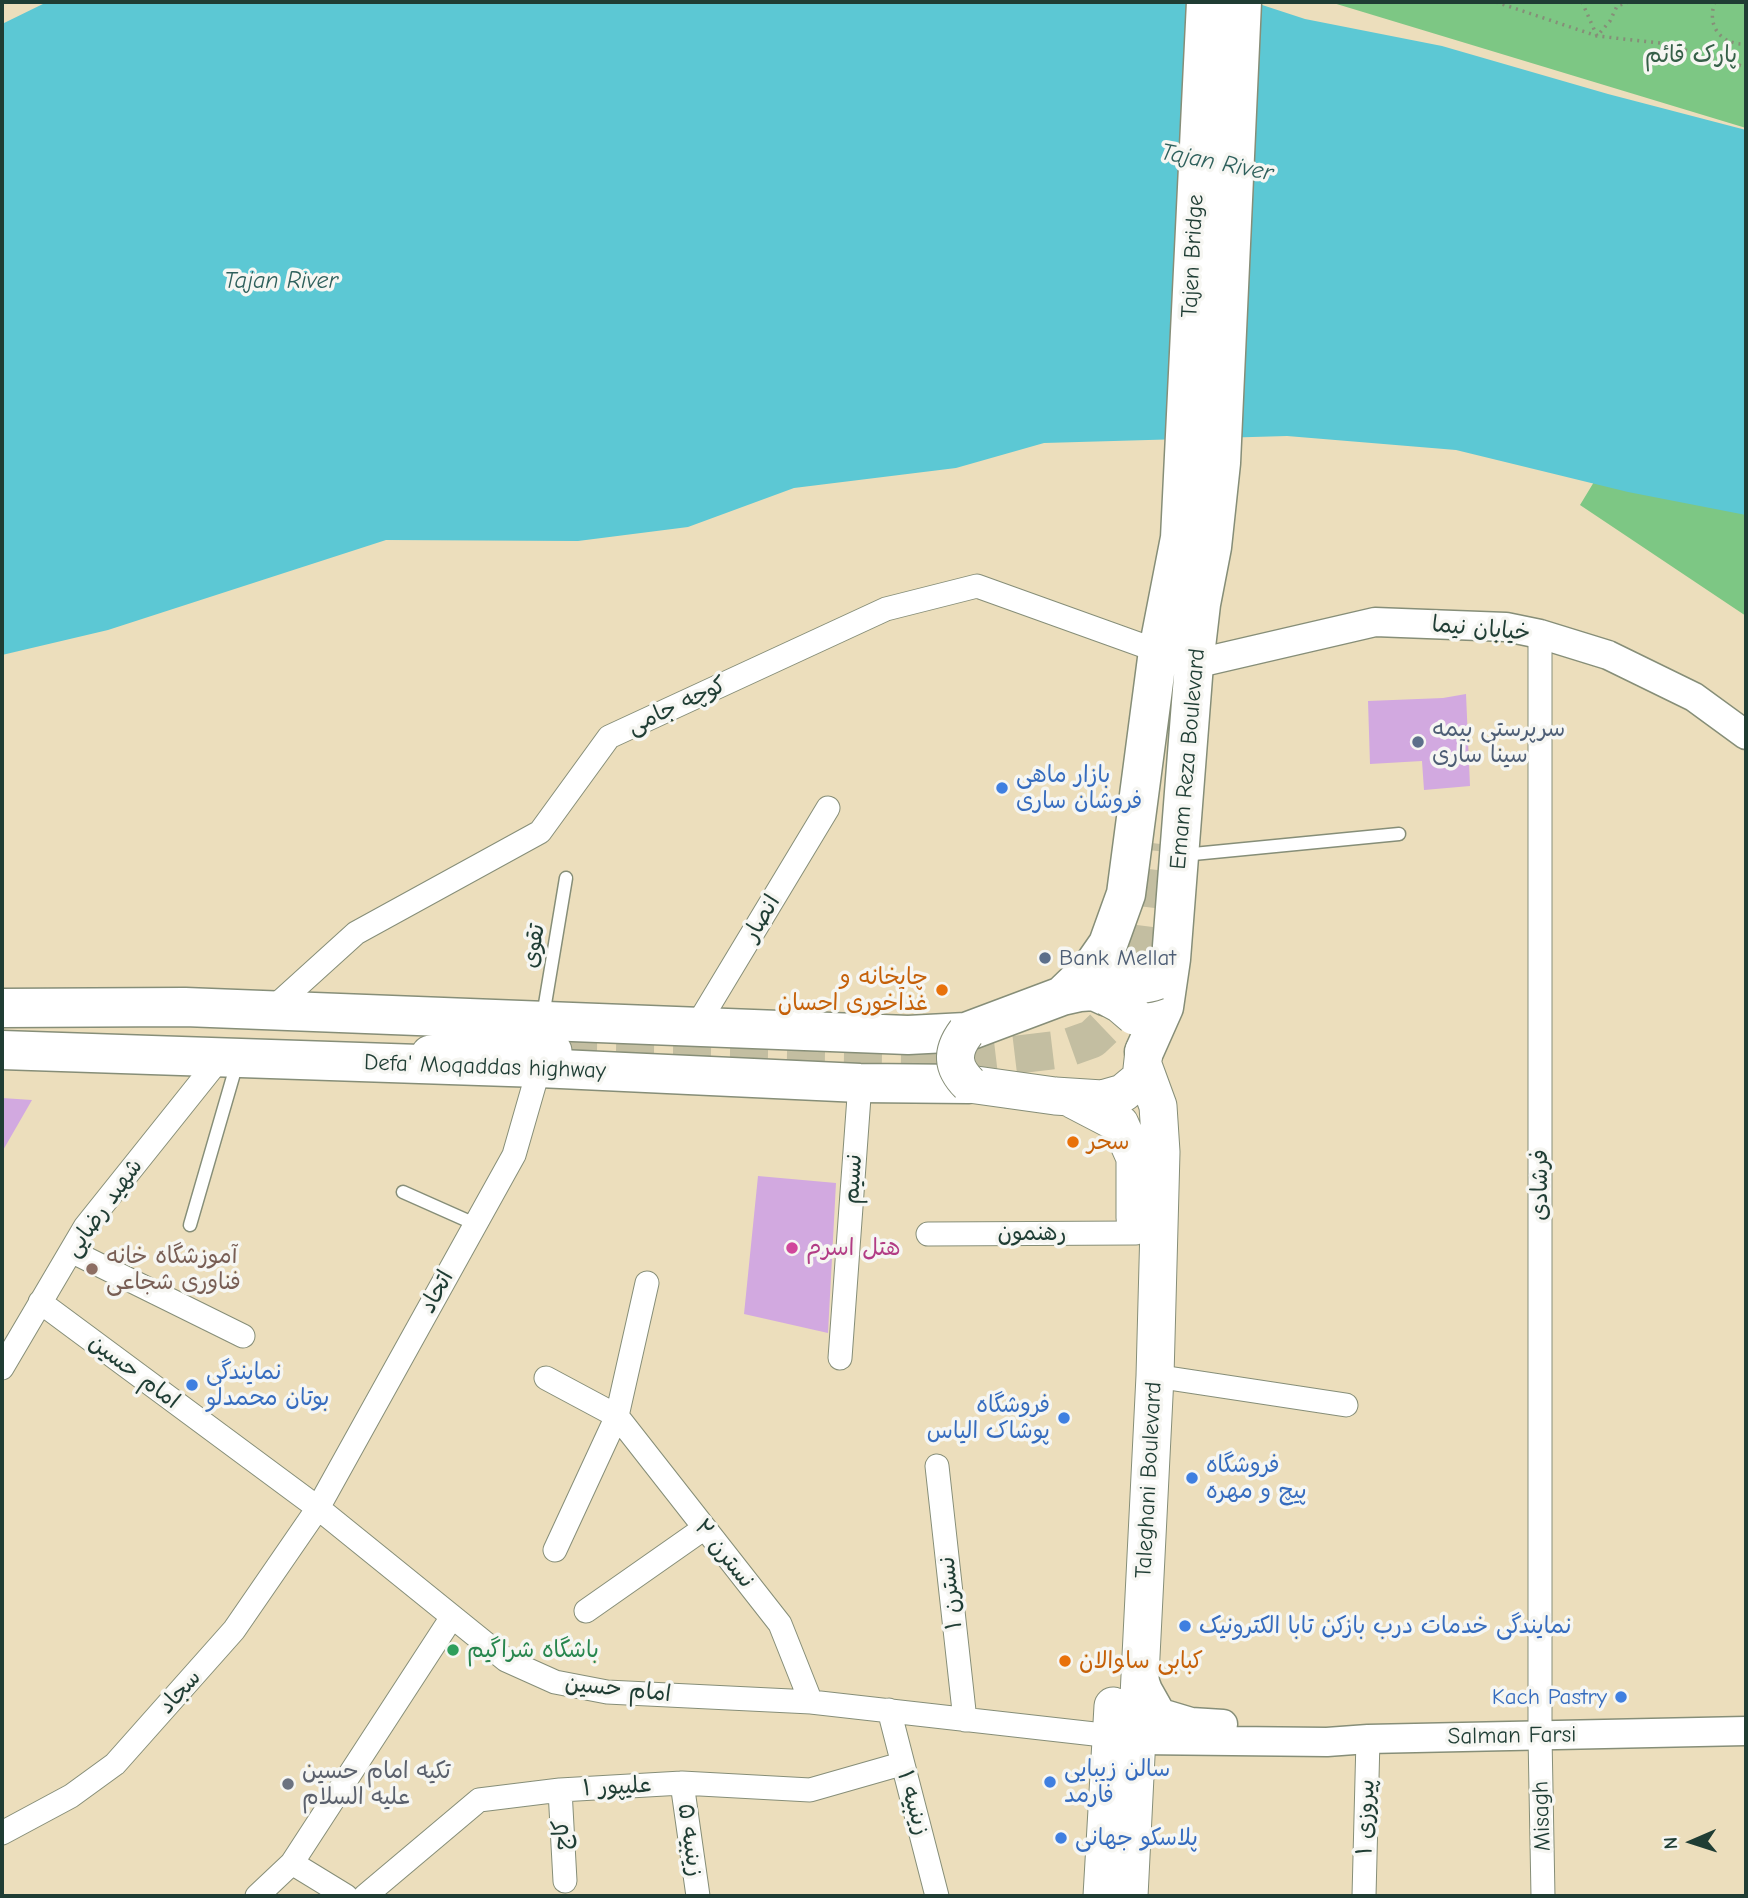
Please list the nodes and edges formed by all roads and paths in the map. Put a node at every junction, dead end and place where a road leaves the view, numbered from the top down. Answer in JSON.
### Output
{"nodes":[{"id":1,"x":1206,"y":2,"type":"edge"},
{"id":2,"x":1242,"y":2,"type":"edge"},
{"id":3,"x":1496,"y":2,"type":"edge"},
{"id":4,"x":1515,"y":2,"type":"edge"},
{"id":5,"x":1583,"y":2,"type":"edge"},
{"id":6,"x":1629,"y":2,"type":"edge"},
{"id":7,"x":1713,"y":2,"type":"edge"},
{"id":8,"x":1512,"y":8,"type":"junction"},
{"id":9,"x":1598,"y":36,"type":"junction"},
{"id":10,"x":1746,"y":44,"type":"edge"},
{"id":11,"x":1746,"y":67,"type":"edge"},
{"id":12,"x":1221,"y":463,"type":"joint"},
{"id":13,"x":1182,"y":468,"type":"joint"},
{"id":14,"x":1540,"y":634,"type":"junction"},
{"id":15,"x":1175,"y":665,"type":"junction"},
{"id":16,"x":1746,"y":735,"type":"edge"},
{"id":17,"x":828,"y":808,"type":"dead end"},
{"id":18,"x":1399,"y":834,"type":"dead end"},
{"id":19,"x":1179,"y":855,"type":"junction"},
{"id":20,"x":566,"y":878,"type":"dead end"},
{"id":21,"x":1164,"y":968,"type":"junction"},
{"id":22,"x":1062,"y":996,"type":"junction"},
{"id":23,"x":1125,"y":1006,"type":"junction"},
{"id":24,"x":2,"y":1008,"type":"edge"},
{"id":25,"x":271,"y":1010,"type":"junction"},
{"id":26,"x":696,"y":1027,"type":"junction"},
{"id":27,"x":547,"y":1047,"type":"junction"},
{"id":28,"x":2,"y":1050,"type":"edge"},
{"id":29,"x":229,"y":1058,"type":"junction"},
{"id":30,"x":944,"y":1058,"type":"junction"},
{"id":31,"x":860,"y":1083,"type":"junction"},
{"id":32,"x":1070,"y":1098,"type":"junction"},
{"id":33,"x":403,"y":1192,"type":"dead end"},
{"id":34,"x":475,"y":1224,"type":"junction"},
{"id":35,"x":190,"y":1225,"type":"dead end"},
{"id":36,"x":1136,"y":1233,"type":"junction"},
{"id":37,"x":928,"y":1234,"type":"dead end"},
{"id":38,"x":71,"y":1251,"type":"junction"},
{"id":39,"x":647,"y":1283,"type":"dead end"},
{"id":40,"x":40,"y":1302,"type":"junction"},
{"id":41,"x":243,"y":1336,"type":"dead end"},
{"id":42,"x":840,"y":1358,"type":"dead end"},
{"id":43,"x":2,"y":1368,"type":"edge"},
{"id":44,"x":1154,"y":1376,"type":"junction"},
{"id":45,"x":546,"y":1378,"type":"dead end"},
{"id":46,"x":1346,"y":1405,"type":"dead end"},
{"id":47,"x":617,"y":1416,"type":"junction"},
{"id":48,"x":937,"y":1466,"type":"dead end"},
{"id":49,"x":318,"y":1508,"type":"junction"},
{"id":50,"x":703,"y":1528,"type":"junction"},
{"id":51,"x":555,"y":1550,"type":"dead end"},
{"id":52,"x":586,"y":1611,"type":"dead end"},
{"id":53,"x":452,"y":1617,"type":"junction"},
{"id":54,"x":1140,"y":1668,"type":"junction"},
{"id":55,"x":811,"y":1702,"type":"junction"},
{"id":56,"x":889,"y":1710,"type":"junction"},
{"id":57,"x":965,"y":1720,"type":"junction"},
{"id":58,"x":1746,"y":1731,"type":"edge"},
{"id":59,"x":1120,"y":1732,"type":"junction"},
{"id":60,"x":1540,"y":1736,"type":"junction"},
{"id":61,"x":1368,"y":1739,"type":"junction"},
{"id":62,"x":1277,"y":1740,"type":"junction"},
{"id":63,"x":901,"y":1764,"type":"junction"},
{"id":64,"x":682,"y":1783,"type":"junction"},
{"id":65,"x":560,"y":1790,"type":"junction"},
{"id":66,"x":2,"y":1833,"type":"edge"},
{"id":67,"x":292,"y":1863,"type":"junction"},
{"id":68,"x":565,"y":1881,"type":"dead end"},
{"id":69,"x":257,"y":1896,"type":"edge"},
{"id":70,"x":346,"y":1896,"type":"edge"},
{"id":71,"x":365,"y":1896,"type":"edge"},
{"id":72,"x":698,"y":1896,"type":"edge"},
{"id":73,"x":936,"y":1896,"type":"edge"},
{"id":74,"x":1102,"y":1896,"type":"edge"},
{"id":75,"x":1129,"y":1896,"type":"edge"},
{"id":76,"x":1364,"y":1896,"type":"edge"},
{"id":77,"x":1544,"y":1896,"type":"edge"}],
"edges":[{"from":1,"to":13,"type":"highway","name":"Tajen Bridge"},
{"from":2,"to":12,"type":"highway","name":"Tajen Bridge"},
{"from":3,"to":8,"type":"path"},
{"from":4,"to":8,"type":"path"},
{"from":5,"to":9,"type":"path"},
{"from":6,"to":9,"type":"path"},
{"from":7,"to":10,"type":"path"},
{"from":8,"to":9,"type":"path"},
{"from":9,"to":11,"type":"path"},
{"from":12,"to":15,"type":"highway","name":"Emam Reza Boulevard"},
{"from":13,"to":15,"type":"highway","name":"Emam Reza Boulevard"},
{"from":14,"to":15,"type":"street","name":"خیابان نیما"},
{"from":14,"to":16,"type":"street","name":"خیابان نیما"},
{"from":14,"to":60,"type":"street","name":"فرشادی"},
{"from":15,"to":19,"type":"highway","name":"Emam Reza Boulevard"},
{"from":15,"to":23,"type":"highway","name":"Emam Reza Boulevard"},
{"from":15,"to":25,"type":"street","name":"کوچه جامی"},
{"from":17,"to":26,"type":"street","name":"انصار"},
{"from":18,"to":19,"type":"lane"},
{"from":19,"to":21,"type":"highway","name":"Emam Reza Boulevard"},
{"from":20,"to":27,"type":"lane","name":"تقوی"},
{"from":21,"to":23,"type":"main road","bridge":true},
{"from":21,"to":23,"type":"highway","name":"Emam Reza Boulevard"},
{"from":22,"to":23,"type":"highway"},
{"from":22,"to":23,"type":"highway","name":"Emam Reza Boulevard"},
{"from":22,"to":30,"type":"highway"},
{"from":23,"to":32,"type":"main road"},
{"from":23,"to":44,"type":"main road","name":"Taleghani Boulevard"},
{"from":24,"to":25,"type":"highway","name":"Defa' Moqaddas highway"},
{"from":25,"to":27,"type":"highway","name":"Defa' Moqaddas highway"},
{"from":26,"to":27,"type":"highway","name":"Defa' Moqaddas highway"},
{"from":26,"to":30,"type":"highway","name":"Defa' Moqaddas highway"},
{"from":27,"to":29,"type":"highway","name":"Defa' Moqaddas highway"},
{"from":27,"to":31,"type":"highway","name":"Defa' Moqaddas highway"},
{"from":27,"to":34,"type":"street","name":"اتحاد"},
{"from":28,"to":29,"type":"highway","name":"Defa' Moqaddas highway"},
{"from":29,"to":35,"type":"lane"},
{"from":29,"to":38,"type":"street","name":"شهید رضایی"},
{"from":30,"to":31,"type":"highway","name":"Defa' Moqaddas highway"},
{"from":30,"to":32,"type":"main road"},
{"from":31,"to":42,"type":"street","name":"نسیم"},
{"from":32,"to":36,"type":"main road","name":"Taleghani Boulevard"},
{"from":33,"to":34,"type":"lane"},
{"from":34,"to":49,"type":"street","name":"اتحاد"},
{"from":36,"to":37,"type":"street","name":"رهنمون"},
{"from":36,"to":59,"type":"main road","name":"Taleghani Boulevard"},
{"from":38,"to":40,"type":"street","name":"شهید رضایی"},
{"from":38,"to":41,"type":"street"},
{"from":39,"to":47,"type":"street"},
{"from":40,"to":43,"type":"street","name":"شهید رضایی"},
{"from":40,"to":49,"type":"street","name":"امام حسین"},
{"from":44,"to":46,"type":"street"},
{"from":44,"to":54,"type":"main road","name":"Taleghani Boulevard"},
{"from":45,"to":47,"type":"street"},
{"from":47,"to":50,"type":"street","name":"نسترن ۲"},
{"from":47,"to":51,"type":"street"},
{"from":48,"to":57,"type":"street","name":"نسترن ۱"},
{"from":49,"to":53,"type":"street","name":"امام حسین"},
{"from":49,"to":66,"type":"street","name":"سجاد"},
{"from":50,"to":52,"type":"street"},
{"from":50,"to":55,"type":"street","name":"نسترن ۲"},
{"from":53,"to":55,"type":"street","name":"امام حسین"},
{"from":53,"to":67,"type":"street"},
{"from":54,"to":59,"type":"main road","name":"Taleghani Boulevard"},
{"from":54,"to":62,"type":"street","name":"Salman Farsi"},
{"from":55,"to":56,"type":"street","name":"امام حسین"},
{"from":56,"to":57,"type":"street","name":"امام حسین"},
{"from":56,"to":63,"type":"street","name":"زینبیه ۱"},
{"from":57,"to":59,"type":"street","name":"امام حسین"},
{"from":58,"to":60,"type":"street","name":"Salman Farsi"},
{"from":59,"to":62,"type":"street","name":"Salman Farsi"},
{"from":59,"to":74,"type":"main road","name":"Taleghani Boulevard"},
{"from":59,"to":75,"type":"main road","name":"Taleghani Boulevard"},
{"from":60,"to":61,"type":"street","name":"Salman Farsi"},
{"from":60,"to":77,"type":"street","name":"Misagh"},
{"from":61,"to":62,"type":"street","name":"Salman Farsi"},
{"from":61,"to":76,"type":"street","name":"پیروزی ١"},
{"from":63,"to":64,"type":"street","name":"علیپور ۱"},
{"from":63,"to":73,"type":"street","name":"زینبیه ۱"},
{"from":64,"to":65,"type":"street","name":"علیپور ۱"},
{"from":64,"to":72,"type":"street","name":"زینبیه ۵"},
{"from":65,"to":68,"type":"street","name":"کاج"},
{"from":65,"to":71,"type":"street","name":"علیپور ۱"},
{"from":67,"to":69,"type":"street"},
{"from":67,"to":70,"type":"street"}]}
